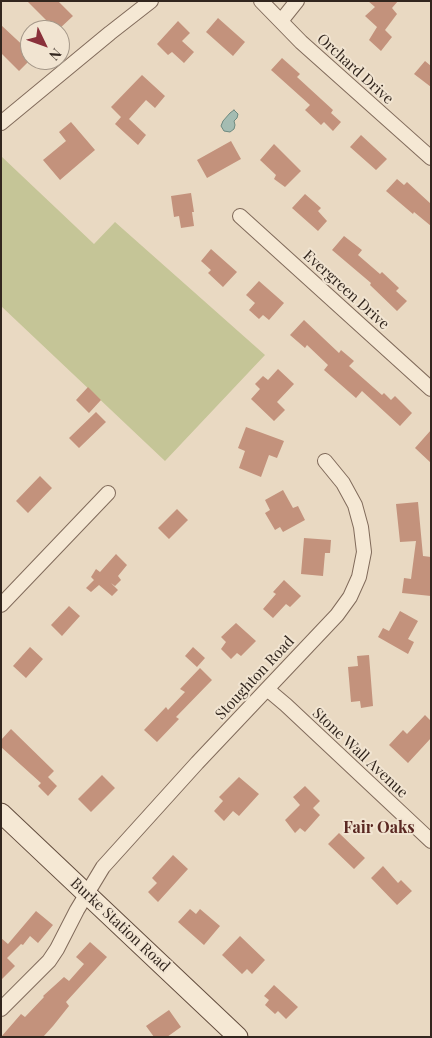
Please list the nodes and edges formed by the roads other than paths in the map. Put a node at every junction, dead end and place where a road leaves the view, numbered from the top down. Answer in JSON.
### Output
{"nodes":[{"id":1,"x":151,"y":1,"type":"edge"},
{"id":2,"x":261,"y":1,"type":"edge"},
{"id":3,"x":296,"y":1,"type":"edge"},
{"id":4,"x":281,"y":21,"type":"junction"},
{"id":5,"x":1,"y":123,"type":"edge"},
{"id":6,"x":431,"y":158,"type":"edge"},
{"id":7,"x":240,"y":216,"type":"dead end"},
{"id":8,"x":431,"y":389,"type":"edge"},
{"id":9,"x":326,"y":461,"type":"dead end"},
{"id":10,"x":108,"y":494,"type":"dead end"},
{"id":11,"x":1,"y":605,"type":"edge"},
{"id":12,"x":267,"y":689,"type":"junction"},
{"id":13,"x":1,"y":813,"type":"edge"},
{"id":14,"x":431,"y":842,"type":"edge"},
{"id":15,"x":87,"y":894,"type":"junction"},
{"id":16,"x":1,"y":1009,"type":"edge"},
{"id":17,"x":238,"y":1037,"type":"edge"}],
"edges":[{"from":1,"to":5,"type":"street"},
{"from":2,"to":4,"type":"street","name":"Orchard Drive"},
{"from":3,"to":4,"type":"street"},
{"from":4,"to":6,"type":"street","name":"Orchard Drive"},
{"from":7,"to":8,"type":"street","name":"Evergreen Drive"},
{"from":9,"to":12,"type":"street","name":"Stoughton Road"},
{"from":10,"to":11,"type":"street"},
{"from":12,"to":14,"type":"street","name":"Stone Wall Avenue"},
{"from":12,"to":15,"type":"street","name":"Stoughton Road"},
{"from":13,"to":15,"type":"street","name":"Burke Station Road"},
{"from":15,"to":16,"type":"street","name":"Stoughton Road"},
{"from":15,"to":17,"type":"street","name":"Burke Station Road"}]}
